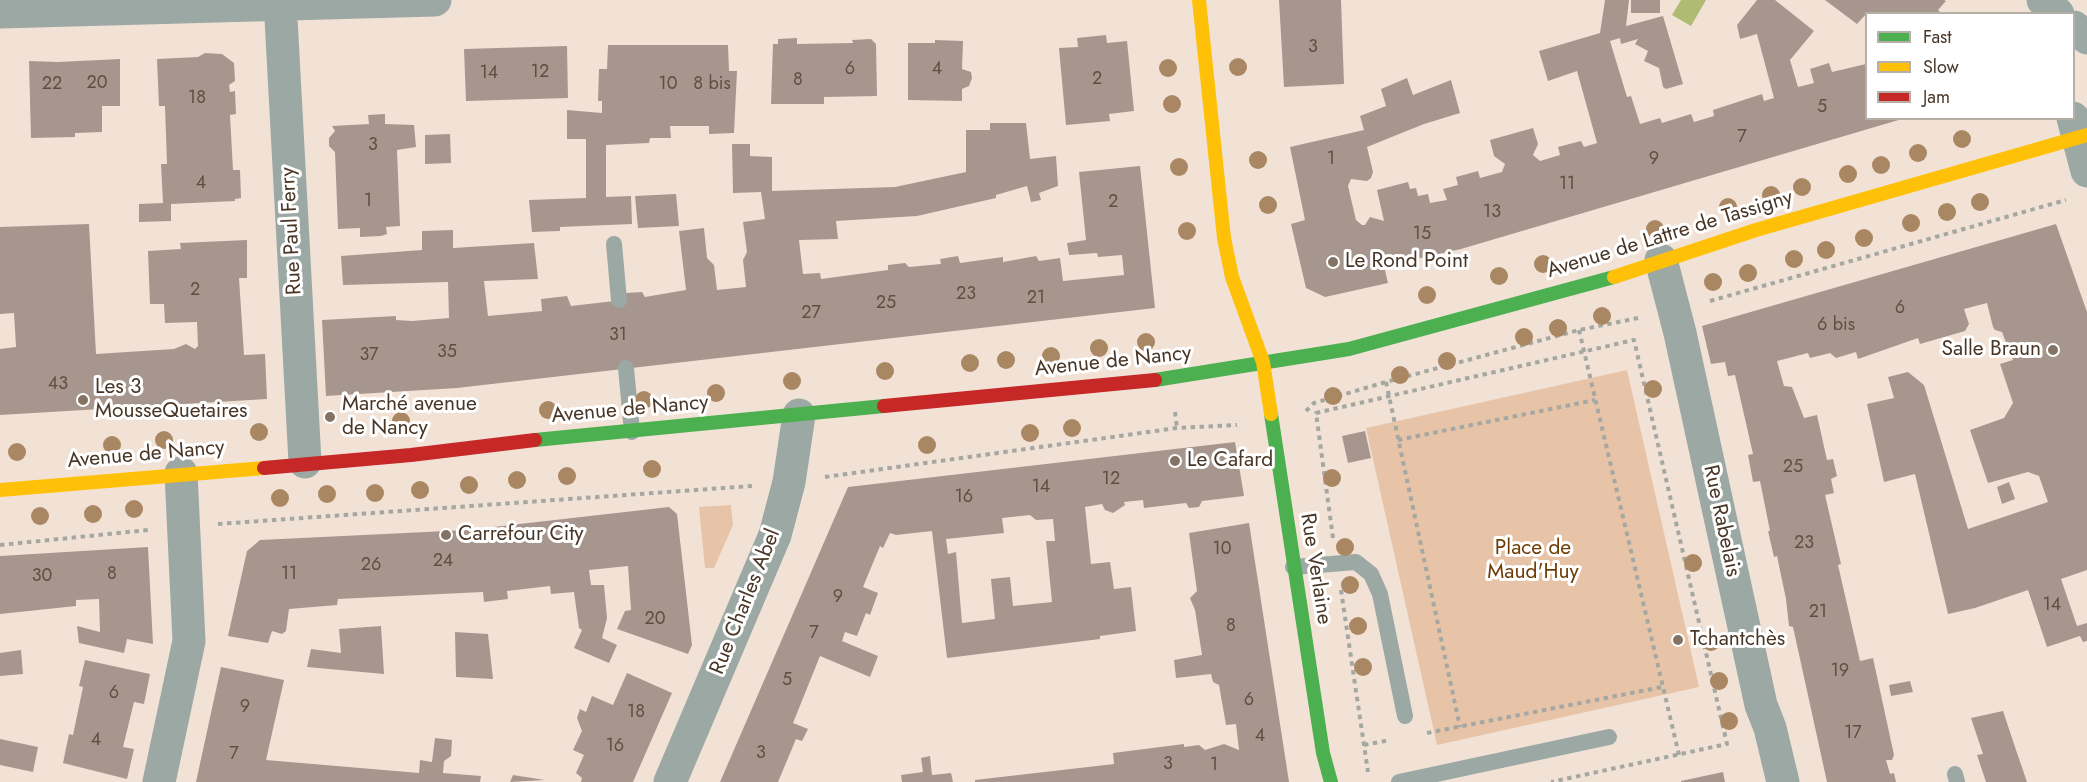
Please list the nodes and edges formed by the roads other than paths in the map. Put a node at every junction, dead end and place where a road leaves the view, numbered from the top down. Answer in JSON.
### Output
{"nodes":[{"id":1,"x":435,"y":0,"type":"edge"},
{"id":2,"x":1199,"y":0,"type":"edge"},
{"id":3,"x":280,"y":1,"type":"edge"},
{"id":4,"x":0,"y":12,"type":"edge"},
{"id":5,"x":2075,"y":28,"type":"edge"},
{"id":6,"x":2087,"y":38,"type":"edge"},
{"id":7,"x":2079,"y":131,"type":"edge"},
{"id":8,"x":2087,"y":171,"type":"edge"},
{"id":9,"x":614,"y":244,"type":"dead end"},
{"id":10,"x":1661,"y":260,"type":"junction"},
{"id":11,"x":619,"y":300,"type":"dead end"},
{"id":12,"x":1263,"y":362,"type":"junction"},
{"id":13,"x":626,"y":368,"type":"dead end"},
{"id":14,"x":799,"y":415,"type":"junction"},
{"id":15,"x":632,"y":432,"type":"junction"},
{"id":16,"x":305,"y":462,"type":"junction"},
{"id":17,"x":181,"y":473,"type":"junction"},
{"id":18,"x":0,"y":490,"type":"edge"},
{"id":19,"x":1293,"y":567,"type":"junction"},
{"id":20,"x":1405,"y":716,"type":"dead end"},
{"id":21,"x":1609,"y":737,"type":"dead end"},
{"id":22,"x":159,"y":782,"type":"edge"},
{"id":23,"x":670,"y":782,"type":"edge"},
{"id":24,"x":1331,"y":782,"type":"edge"},
{"id":25,"x":1400,"y":782,"type":"edge"},
{"id":26,"x":1783,"y":782,"type":"edge"}],
"edges":[{"from":1,"to":3,"type":"street"},
{"from":2,"to":12,"type":"main road","name":"Rue Verlaine"},
{"from":3,"to":4,"type":"street"},
{"from":3,"to":16,"type":"street","name":"Rue Paul Ferry"},
{"from":5,"to":6,"type":"street"},
{"from":7,"to":8,"type":"street"},
{"from":7,"to":10,"type":"main road","name":"Avenue de Lattre de Tassigny"},
{"from":9,"to":11,"type":"lane"},
{"from":10,"to":12,"type":"main road","name":"Avenue de Lattre de Tassigny"},
{"from":10,"to":26,"type":"street","name":"Rue Rabelais"},
{"from":12,"to":14,"type":"main road","name":"Avenue de Nancy"},
{"from":12,"to":19,"type":"main road","name":"Rue Verlaine"},
{"from":13,"to":15,"type":"lane"},
{"from":14,"to":15,"type":"main road","name":"Avenue de Nancy"},
{"from":14,"to":23,"type":"street","name":"Rue Charles Abel"},
{"from":15,"to":16,"type":"main road","name":"Avenue de Nancy"},
{"from":16,"to":17,"type":"main road","name":"Avenue de Nancy"},
{"from":17,"to":18,"type":"main road","name":"Avenue de Nancy"},
{"from":17,"to":22,"type":"street"},
{"from":19,"to":20,"type":"lane"},
{"from":19,"to":24,"type":"main road","name":"Rue Verlaine"},
{"from":21,"to":25,"type":"lane"}]}
